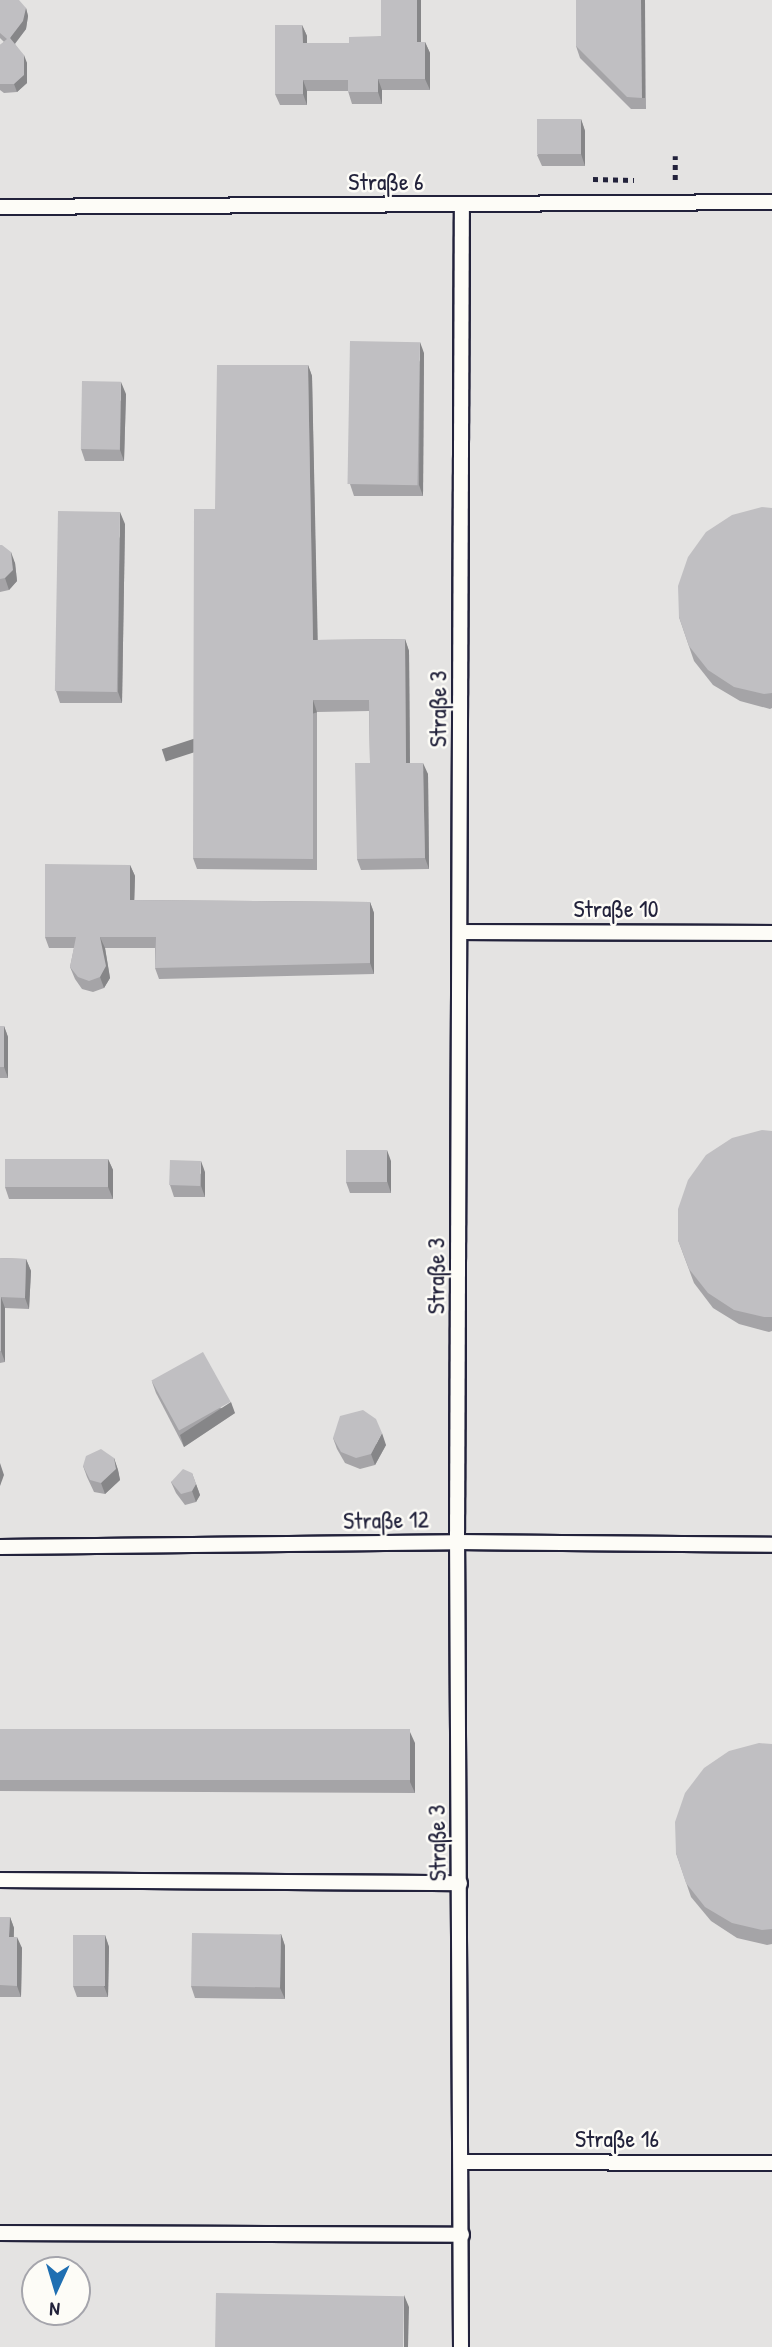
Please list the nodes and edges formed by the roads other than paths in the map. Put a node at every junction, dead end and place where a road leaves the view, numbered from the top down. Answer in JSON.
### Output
{"nodes":[{"id":1,"x":772,"y":202,"type":"edge"},
{"id":2,"x":462,"y":204,"type":"junction"},
{"id":3,"x":0,"y":207,"type":"edge"},
{"id":4,"x":461,"y":932,"type":"junction"},
{"id":5,"x":772,"y":933,"type":"edge"},
{"id":6,"x":457,"y":1542,"type":"junction"},
{"id":7,"x":772,"y":1545,"type":"edge"},
{"id":8,"x":0,"y":1547,"type":"edge"},
{"id":9,"x":0,"y":1880,"type":"edge"},
{"id":10,"x":460,"y":1883,"type":"junction"},
{"id":11,"x":463,"y":2162,"type":"junction"},
{"id":12,"x":772,"y":2163,"type":"edge"},
{"id":13,"x":0,"y":2233,"type":"edge"},
{"id":14,"x":462,"y":2235,"type":"junction"},
{"id":15,"x":461,"y":2347,"type":"edge"}],
"edges":[{"from":1,"to":2,"type":"lane","name":"Straße 6"},
{"from":2,"to":3,"type":"lane","name":"Straße 6"},
{"from":2,"to":4,"type":"lane","name":"Straße 3"},
{"from":4,"to":5,"type":"lane","name":"Straße 10"},
{"from":4,"to":6,"type":"lane","name":"Straße 3"},
{"from":6,"to":7,"type":"lane","name":"Straße 12"},
{"from":6,"to":8,"type":"lane","name":"Straße 12"},
{"from":6,"to":10,"type":"lane","name":"Straße 3"},
{"from":9,"to":10,"type":"lane"},
{"from":10,"to":11,"type":"lane","name":"Straße 3"},
{"from":11,"to":12,"type":"lane","name":"Straße 16"},
{"from":11,"to":14,"type":"lane","name":"Straße 3"},
{"from":13,"to":14,"type":"lane"},
{"from":14,"to":15,"type":"lane","name":"Straße 3"}]}
